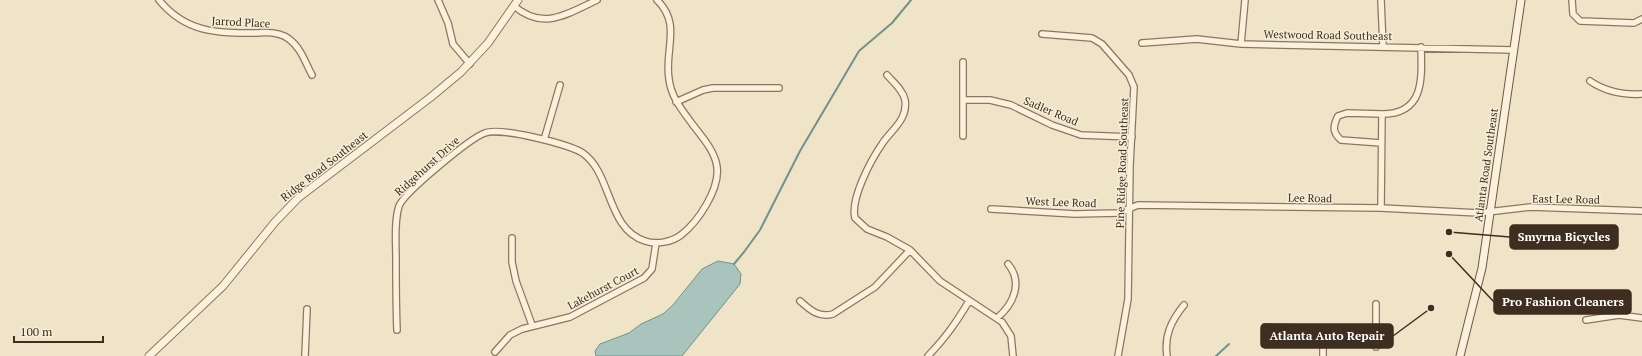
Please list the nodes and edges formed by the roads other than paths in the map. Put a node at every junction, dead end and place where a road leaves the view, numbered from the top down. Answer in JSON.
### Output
{"nodes":[{"id":1,"x":159,"y":0,"type":"edge"},
{"id":2,"x":438,"y":0,"type":"edge"},
{"id":3,"x":596,"y":0,"type":"edge"},
{"id":4,"x":657,"y":0,"type":"edge"},
{"id":5,"x":1246,"y":0,"type":"edge"},
{"id":6,"x":1381,"y":0,"type":"edge"},
{"id":7,"x":1521,"y":0,"type":"edge"},
{"id":8,"x":1572,"y":0,"type":"edge"},
{"id":9,"x":516,"y":3,"type":"edge"},
{"id":10,"x":1642,"y":20,"type":"edge"},
{"id":11,"x":1042,"y":34,"type":"dead end"},
{"id":12,"x":1142,"y":43,"type":"dead end"},
{"id":13,"x":1241,"y":44,"type":"junction"},
{"id":14,"x":1383,"y":46,"type":"junction"},
{"id":15,"x":1421,"y":47,"type":"junction"},
{"id":16,"x":1514,"y":50,"type":"junction"},
{"id":17,"x":963,"y":62,"type":"dead end"},
{"id":18,"x":470,"y":64,"type":"junction"},
{"id":19,"x":312,"y":75,"type":"dead end"},
{"id":20,"x":887,"y":75,"type":"dead end"},
{"id":21,"x":1590,"y":82,"type":"dead end"},
{"id":22,"x":560,"y":85,"type":"dead end"},
{"id":23,"x":779,"y":88,"type":"dead end"},
{"id":24,"x":1642,"y":94,"type":"edge"},
{"id":25,"x":963,"y":100,"type":"junction"},
{"id":26,"x":676,"y":102,"type":"junction"},
{"id":27,"x":1382,"y":114,"type":"junction"},
{"id":28,"x":963,"y":136,"type":"dead end"},
{"id":29,"x":1132,"y":137,"type":"junction"},
{"id":30,"x":544,"y":140,"type":"junction"},
{"id":31,"x":1381,"y":142,"type":"junction"},
{"id":32,"x":1381,"y":208,"type":"junction"},
{"id":33,"x":991,"y":209,"type":"dead end"},
{"id":34,"x":1130,"y":209,"type":"junction"},
{"id":35,"x":1642,"y":211,"type":"edge"},
{"id":36,"x":1490,"y":212,"type":"junction"},
{"id":37,"x":512,"y":238,"type":"dead end"},
{"id":38,"x":656,"y":243,"type":"junction"},
{"id":39,"x":910,"y":250,"type":"junction"},
{"id":40,"x":1008,"y":264,"type":"dead end"},
{"id":41,"x":800,"y":301,"type":"dead end"},
{"id":42,"x":969,"y":301,"type":"junction"},
{"id":43,"x":1376,"y":304,"type":"dead end"},
{"id":44,"x":1184,"y":305,"type":"dead end"},
{"id":45,"x":307,"y":309,"type":"dead end"},
{"id":46,"x":997,"y":318,"type":"junction"},
{"id":47,"x":1642,"y":318,"type":"edge"},
{"id":48,"x":1586,"y":320,"type":"dead end"},
{"id":49,"x":532,"y":325,"type":"junction"},
{"id":50,"x":1265,"y":327,"type":"dead end"},
{"id":51,"x":1323,"y":329,"type":"junction"},
{"id":52,"x":396,"y":330,"type":"dead end"},
{"id":53,"x":1376,"y":330,"type":"junction"},
{"id":54,"x":1376,"y":347,"type":"dead end"},
{"id":55,"x":495,"y":352,"type":"dead end"},
{"id":56,"x":149,"y":356,"type":"edge"},
{"id":57,"x":305,"y":356,"type":"edge"},
{"id":58,"x":928,"y":356,"type":"edge"},
{"id":59,"x":1013,"y":356,"type":"edge"},
{"id":60,"x":1118,"y":356,"type":"edge"},
{"id":61,"x":1167,"y":356,"type":"edge"},
{"id":62,"x":1323,"y":356,"type":"edge"},
{"id":63,"x":1460,"y":356,"type":"edge"}],
"edges":[{"from":1,"to":19,"type":"street","name":"Jarrod Place"},
{"from":2,"to":18,"type":"street"},
{"from":3,"to":9,"type":"street"},
{"from":4,"to":26,"type":"street","name":"Ridgehurst Drive"},
{"from":5,"to":13,"type":"street"},
{"from":6,"to":14,"type":"street"},
{"from":7,"to":16,"type":"street","name":"Atlanta Road Southeast"},
{"from":8,"to":10,"type":"street"},
{"from":9,"to":18,"type":"street","name":"Ridge Road Southeast"},
{"from":11,"to":29,"type":"street","name":"Pine Ridge Road Southeast"},
{"from":12,"to":13,"type":"street","name":"Westwood Road Southeast"},
{"from":13,"to":14,"type":"street","name":"Westwood Road Southeast"},
{"from":14,"to":15,"type":"street","name":"Westwood Road Southeast"},
{"from":15,"to":16,"type":"street","name":"Westwood Road Southeast"},
{"from":15,"to":27,"type":"street"},
{"from":16,"to":36,"type":"street","name":"Atlanta Road Southeast"},
{"from":17,"to":25,"type":"street"},
{"from":18,"to":56,"type":"street","name":"Ridge Road Southeast"},
{"from":20,"to":39,"type":"street"},
{"from":21,"to":24,"type":"street"},
{"from":22,"to":30,"type":"street"},
{"from":23,"to":26,"type":"street"},
{"from":25,"to":28,"type":"street"},
{"from":25,"to":29,"type":"street","name":"Sadler Road"},
{"from":26,"to":38,"type":"street","name":"Ridgehurst Drive"},
{"from":27,"to":31,"type":"street"},
{"from":27,"to":31,"type":"street"},
{"from":29,"to":34,"type":"street","name":"Pine Ridge Road Southeast"},
{"from":30,"to":38,"type":"street","name":"Ridgehurst Drive"},
{"from":30,"to":52,"type":"street","name":"Ridgehurst Drive"},
{"from":31,"to":32,"type":"street"},
{"from":32,"to":34,"type":"street","name":"Lee Road"},
{"from":32,"to":36,"type":"street","name":"Lee Road"},
{"from":33,"to":34,"type":"street","name":"West Lee Road"},
{"from":34,"to":60,"type":"street","name":"Pine Ridge Road Southeast"},
{"from":35,"to":36,"type":"street","name":"East Lee Road"},
{"from":36,"to":63,"type":"street","name":"Atlanta Road Southeast"},
{"from":37,"to":49,"type":"street"},
{"from":38,"to":49,"type":"street","name":"Lakehurst Court"},
{"from":39,"to":41,"type":"street"},
{"from":39,"to":42,"type":"street"},
{"from":40,"to":46,"type":"street"},
{"from":42,"to":46,"type":"street"},
{"from":42,"to":58,"type":"street"},
{"from":43,"to":53,"type":"street"},
{"from":44,"to":61,"type":"street"},
{"from":45,"to":57,"type":"street"},
{"from":46,"to":59,"type":"street"},
{"from":47,"to":48,"type":"street"},
{"from":49,"to":55,"type":"street","name":"Lakehurst Court"},
{"from":50,"to":51,"type":"street"},
{"from":51,"to":53,"type":"street"},
{"from":51,"to":62,"type":"street"},
{"from":53,"to":54,"type":"street"}]}
